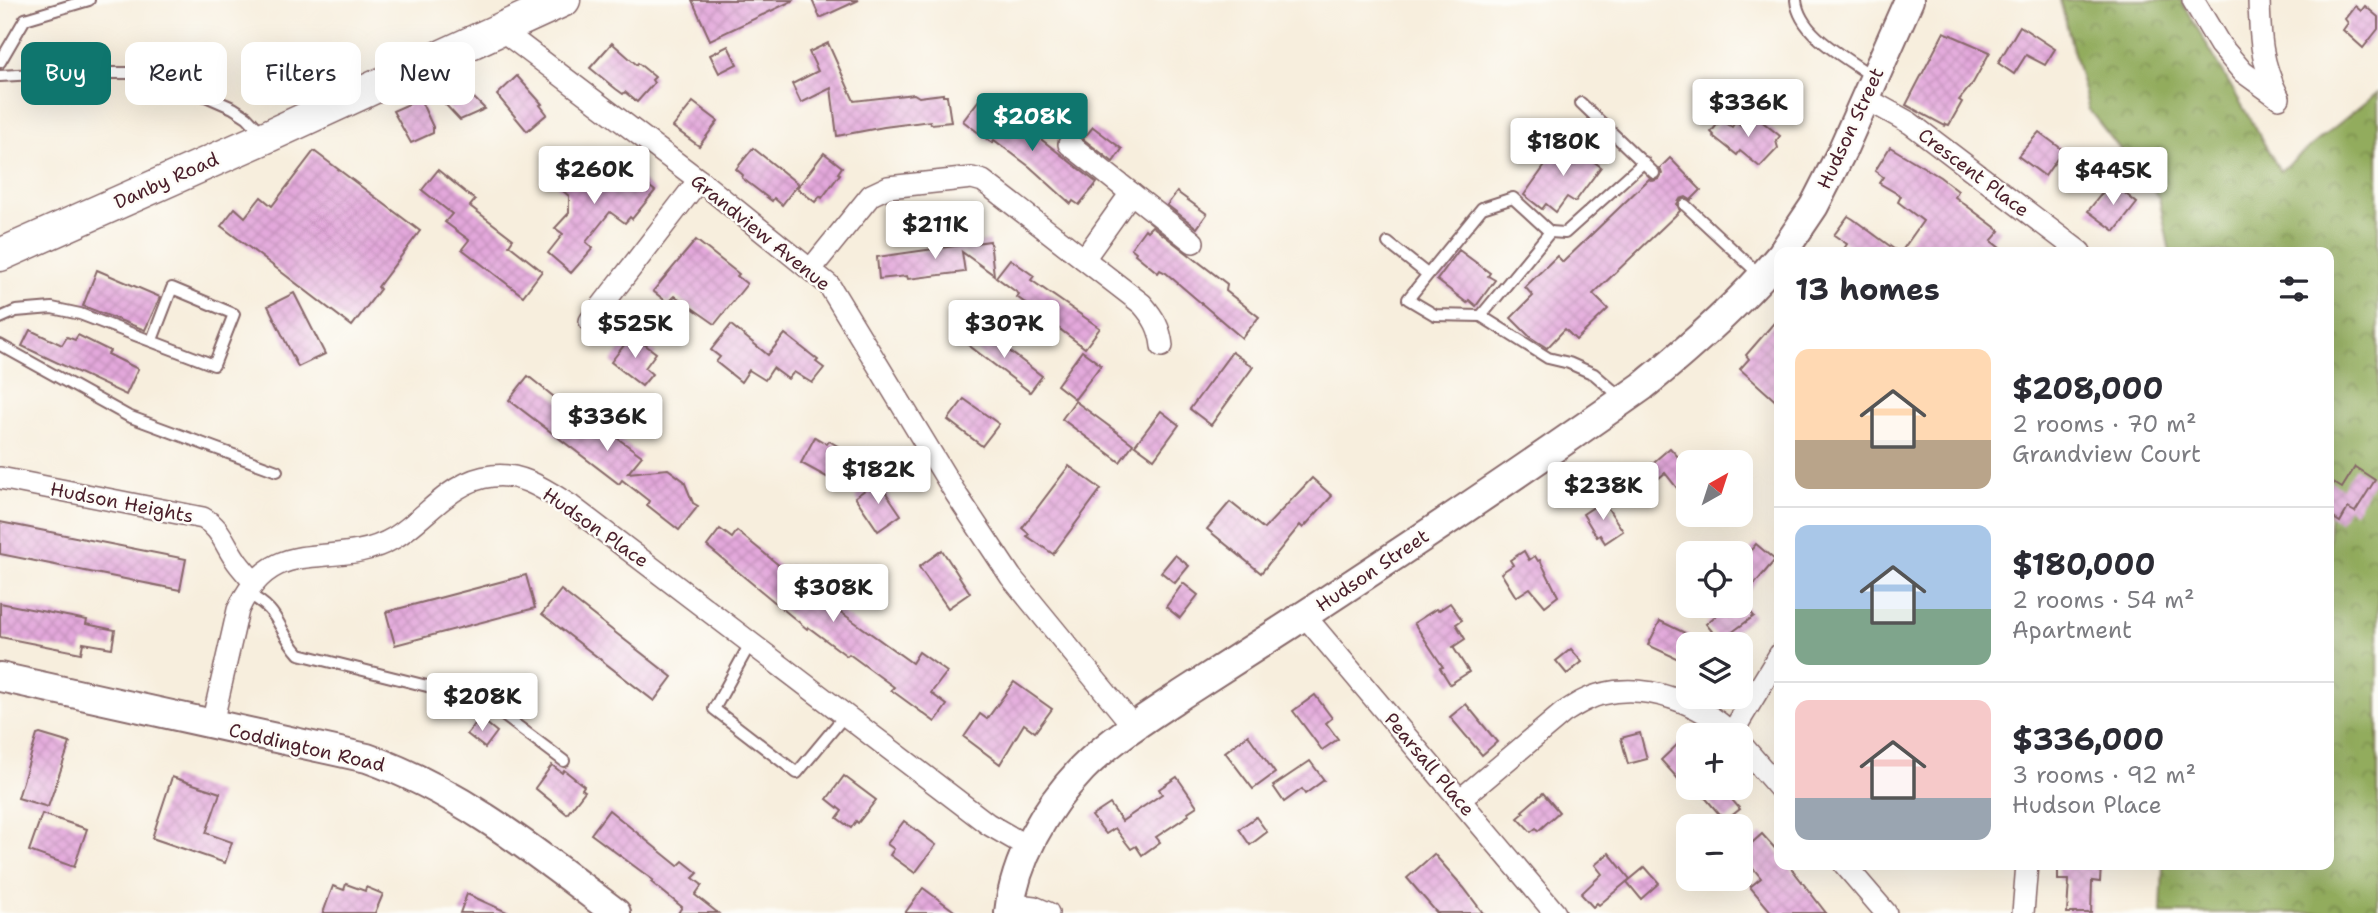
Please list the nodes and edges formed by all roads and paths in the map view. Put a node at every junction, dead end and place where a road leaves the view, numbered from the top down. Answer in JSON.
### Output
{"nodes":[{"id":1,"x":89,"y":0,"type":"edge"},
{"id":2,"x":564,"y":0,"type":"edge"},
{"id":3,"x":1796,"y":0,"type":"edge"},
{"id":4,"x":1909,"y":0,"type":"edge"},
{"id":5,"x":2193,"y":0,"type":"edge"},
{"id":6,"x":2259,"y":0,"type":"edge"},
{"id":7,"x":500,"y":29,"type":"junction"},
{"id":8,"x":0,"y":62,"type":"edge"},
{"id":9,"x":0,"y":76,"type":"edge"},
{"id":10,"x":1870,"y":88,"type":"junction"},
{"id":11,"x":1581,"y":103,"type":"dead end"},
{"id":12,"x":266,"y":136,"type":"junction"},
{"id":13,"x":1069,"y":144,"type":"dead end"},
{"id":14,"x":1644,"y":162,"type":"junction"},
{"id":15,"x":1654,"y":173,"type":"dead end"},
{"id":16,"x":699,"y":180,"type":"junction"},
{"id":17,"x":1131,"y":193,"type":"junction"},
{"id":18,"x":1685,"y":205,"type":"dead end"},
{"id":19,"x":1550,"y":232,"type":"junction"},
{"id":20,"x":1193,"y":242,"type":"dead end"},
{"id":21,"x":1388,"y":243,"type":"dead end"},
{"id":22,"x":1785,"y":247,"type":"edge"},
{"id":23,"x":2073,"y":247,"type":"edge"},
{"id":24,"x":0,"y":254,"type":"edge"},
{"id":25,"x":1084,"y":259,"type":"junction"},
{"id":26,"x":1774,"y":261,"type":"edge"},
{"id":27,"x":1774,"y":263,"type":"edge"},
{"id":28,"x":811,"y":270,"type":"junction"},
{"id":29,"x":1427,"y":274,"type":"junction"},
{"id":30,"x":1481,"y":316,"type":"junction"},
{"id":31,"x":0,"y":318,"type":"edge"},
{"id":32,"x":590,"y":321,"type":"dead end"},
{"id":33,"x":152,"y":340,"type":"junction"},
{"id":34,"x":0,"y":345,"type":"edge"},
{"id":35,"x":1161,"y":346,"type":"dead end"},
{"id":36,"x":1624,"y":400,"type":"junction"},
{"id":37,"x":277,"y":471,"type":"dead end"},
{"id":38,"x":0,"y":478,"type":"edge"},
{"id":39,"x":250,"y":587,"type":"junction"},
{"id":40,"x":1304,"y":615,"type":"junction"},
{"id":41,"x":751,"y":642,"type":"junction"},
{"id":42,"x":1774,"y":665,"type":"edge"},
{"id":43,"x":0,"y":677,"type":"edge"},
{"id":44,"x":846,"y":713,"type":"junction"},
{"id":45,"x":1716,"y":723,"type":"edge"},
{"id":46,"x":1743,"y":723,"type":"edge"},
{"id":47,"x":212,"y":724,"type":"junction"},
{"id":48,"x":1135,"y":727,"type":"junction"},
{"id":49,"x":1753,"y":758,"type":"edge"},
{"id":50,"x":564,"y":761,"type":"dead end"},
{"id":51,"x":1774,"y":782,"type":"edge"},
{"id":52,"x":1461,"y":799,"type":"junction"},
{"id":53,"x":1028,"y":847,"type":"junction"},
{"id":54,"x":1849,"y":870,"type":"edge"},
{"id":55,"x":2026,"y":870,"type":"edge"},
{"id":56,"x":1009,"y":908,"type":"edge"},
{"id":57,"x":616,"y":913,"type":"edge"},
{"id":58,"x":1048,"y":913,"type":"edge"},
{"id":59,"x":1555,"y":913,"type":"edge"},
{"id":60,"x":1886,"y":913,"type":"edge"},
{"id":61,"x":2023,"y":913,"type":"edge"}],
"edges":[{"from":1,"to":8,"type":"lane"},
{"from":2,"to":7,"type":"main road","name":"Danby Road"},
{"from":3,"to":10,"type":"lane"},
{"from":4,"to":10,"type":"street","name":"Hudson Street"},
{"from":5,"to":6,"type":"street"},
{"from":7,"to":12,"type":"main road","name":"Danby Road"},
{"from":7,"to":16,"type":"street","name":"Grandview Avenue"},
{"from":9,"to":12,"type":"lane"},
{"from":10,"to":22,"type":"street","name":"Hudson Street"},
{"from":10,"to":23,"type":"street","name":"Crescent Place"},
{"from":11,"to":14,"type":"lane"},
{"from":12,"to":24,"type":"main road","name":"Danby Road"},
{"from":13,"to":17,"type":"street"},
{"from":14,"to":15,"type":"lane"},
{"from":14,"to":19,"type":"lane"},
{"from":16,"to":28,"type":"street","name":"Grandview Avenue"},
{"from":16,"to":32,"type":"street"},
{"from":17,"to":20,"type":"street"},
{"from":17,"to":25,"type":"street"},
{"from":18,"to":26,"type":"lane"},
{"from":19,"to":29,"type":"lane"},
{"from":19,"to":30,"type":"lane"},
{"from":21,"to":29,"type":"lane"},
{"from":25,"to":28,"type":"street"},
{"from":25,"to":35,"type":"street"},
{"from":27,"to":36,"type":"street","name":"Hudson Street"},
{"from":28,"to":48,"type":"street","name":"Grandview Avenue"},
{"from":29,"to":30,"type":"lane"},
{"from":30,"to":36,"type":"lane"},
{"from":31,"to":33,"type":"lane"},
{"from":33,"to":33,"type":"lane"},
{"from":34,"to":37,"type":"lane"},
{"from":36,"to":40,"type":"street","name":"Hudson Street"},
{"from":38,"to":39,"type":"street","name":"Hudson Heights"},
{"from":39,"to":41,"type":"street","name":"Hudson Place"},
{"from":39,"to":47,"type":"street"},
{"from":39,"to":50,"type":"lane"},
{"from":40,"to":48,"type":"street","name":"Hudson Street"},
{"from":40,"to":52,"type":"street","name":"Pearsall Place"},
{"from":41,"to":44,"type":"street","name":"Hudson Place"},
{"from":41,"to":44,"type":"lane"},
{"from":42,"to":46,"type":"street"},
{"from":43,"to":47,"type":"street","name":"Coddington Road"},
{"from":44,"to":53,"type":"street","name":"Hudson Place"},
{"from":45,"to":52,"type":"street"},
{"from":47,"to":57,"type":"street","name":"Coddington Road"},
{"from":48,"to":53,"type":"street","name":"Hudson Street"},
{"from":49,"to":51,"type":"street"},
{"from":52,"to":59,"type":"street","name":"Pearsall Place"},
{"from":53,"to":56,"type":"street","name":"Hudson Street"},
{"from":54,"to":60,"type":"street"},
{"from":55,"to":61,"type":"street"},
{"from":56,"to":58,"type":"street"}]}
